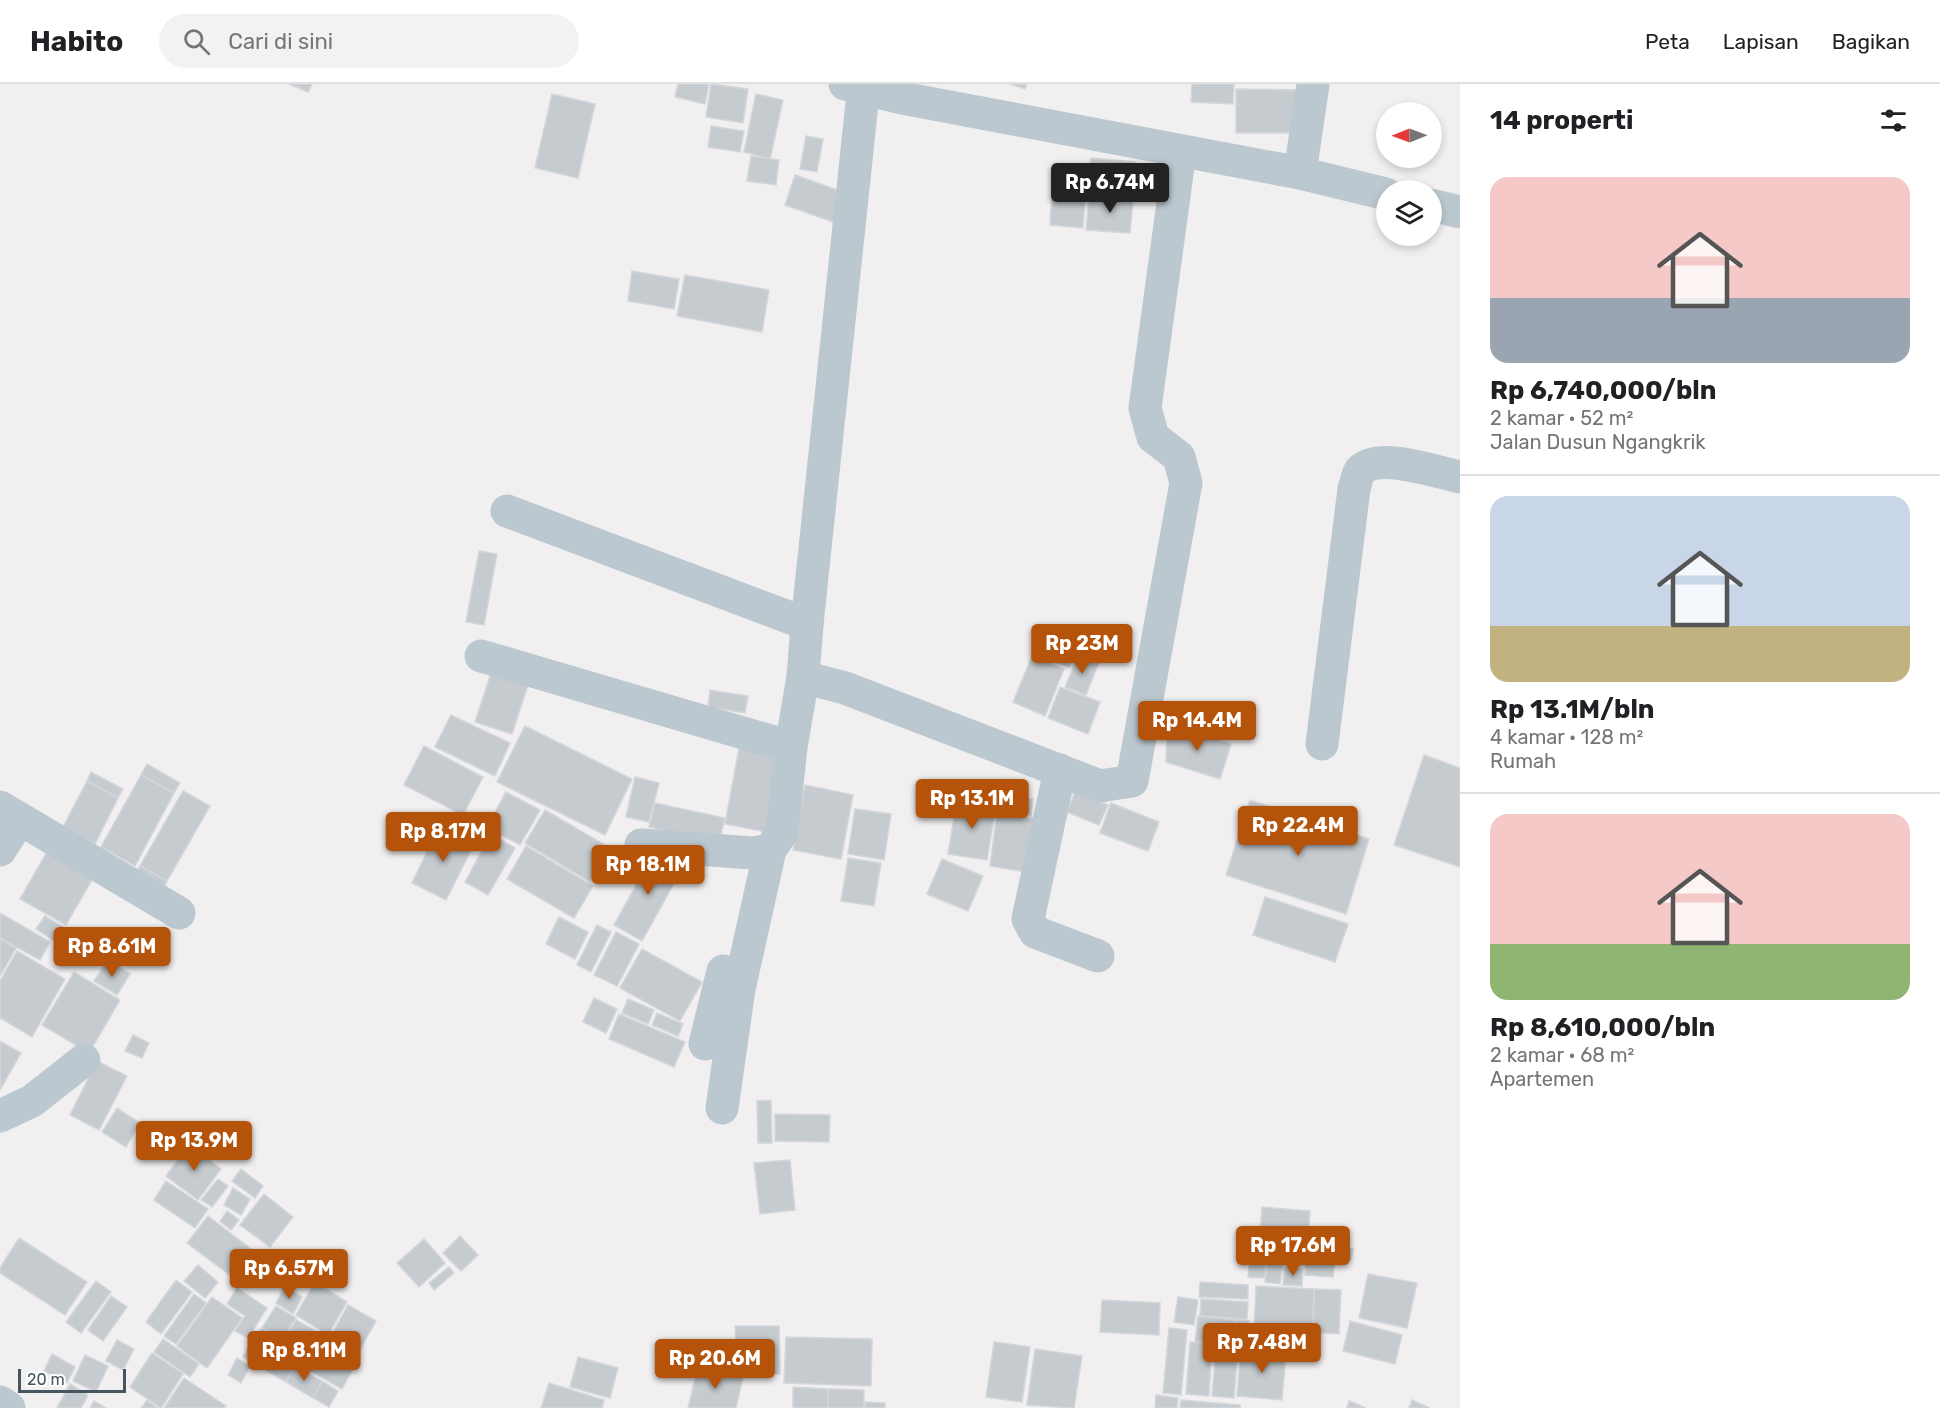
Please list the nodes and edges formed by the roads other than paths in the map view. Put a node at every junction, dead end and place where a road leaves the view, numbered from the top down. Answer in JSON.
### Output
{"nodes":[{"id":1,"x":1313,"y":84,"type":"edge"},
{"id":2,"x":857,"y":86,"type":"edge"},
{"id":3,"x":1180,"y":152,"type":"junction"},
{"id":4,"x":1300,"y":172,"type":"junction"},
{"id":5,"x":1376,"y":191,"type":"edge"},
{"id":6,"x":1442,"y":208,"type":"edge"},
{"id":7,"x":1460,"y":212,"type":"edge"},
{"id":8,"x":1460,"y":477,"type":"edge"},
{"id":9,"x":507,"y":512,"type":"dead end"},
{"id":10,"x":807,"y":624,"type":"junction"},
{"id":11,"x":481,"y":656,"type":"dead end"},
{"id":12,"x":803,"y":677,"type":"junction"},
{"id":13,"x":1322,"y":744,"type":"dead end"},
{"id":14,"x":791,"y":747,"type":"junction"},
{"id":15,"x":1060,"y":770,"type":"junction"},
{"id":16,"x":10,"y":813,"type":"edge"},
{"id":17,"x":641,"y":845,"type":"dead end"},
{"id":18,"x":0,"y":850,"type":"edge"},
{"id":19,"x":761,"y":851,"type":"junction"},
{"id":20,"x":178,"y":913,"type":"dead end"},
{"id":21,"x":1098,"y":956,"type":"dead end"},
{"id":22,"x":705,"y":1044,"type":"dead end"},
{"id":23,"x":84,"y":1060,"type":"dead end"},
{"id":24,"x":722,"y":1108,"type":"dead end"},
{"id":25,"x":0,"y":1116,"type":"edge"},
{"id":26,"x":0,"y":1402,"type":"edge"},
{"id":27,"x":9,"y":1408,"type":"edge"}],
"edges":[{"from":1,"to":4,"type":"street"},
{"from":2,"to":3,"type":"street"},
{"from":2,"to":10,"type":"street"},
{"from":3,"to":4,"type":"street"},
{"from":3,"to":15,"type":"street"},
{"from":4,"to":5,"type":"street"},
{"from":6,"to":7,"type":"street"},
{"from":8,"to":13,"type":"street"},
{"from":9,"to":10,"type":"street"},
{"from":10,"to":12,"type":"street"},
{"from":11,"to":14,"type":"street"},
{"from":12,"to":14,"type":"street"},
{"from":12,"to":15,"type":"street"},
{"from":14,"to":19,"type":"street"},
{"from":15,"to":21,"type":"street"},
{"from":16,"to":18,"type":"street"},
{"from":16,"to":20,"type":"street"},
{"from":17,"to":19,"type":"street"},
{"from":19,"to":22,"type":"street"},
{"from":19,"to":24,"type":"street"},
{"from":23,"to":25,"type":"street"},
{"from":26,"to":27,"type":"street"}]}
